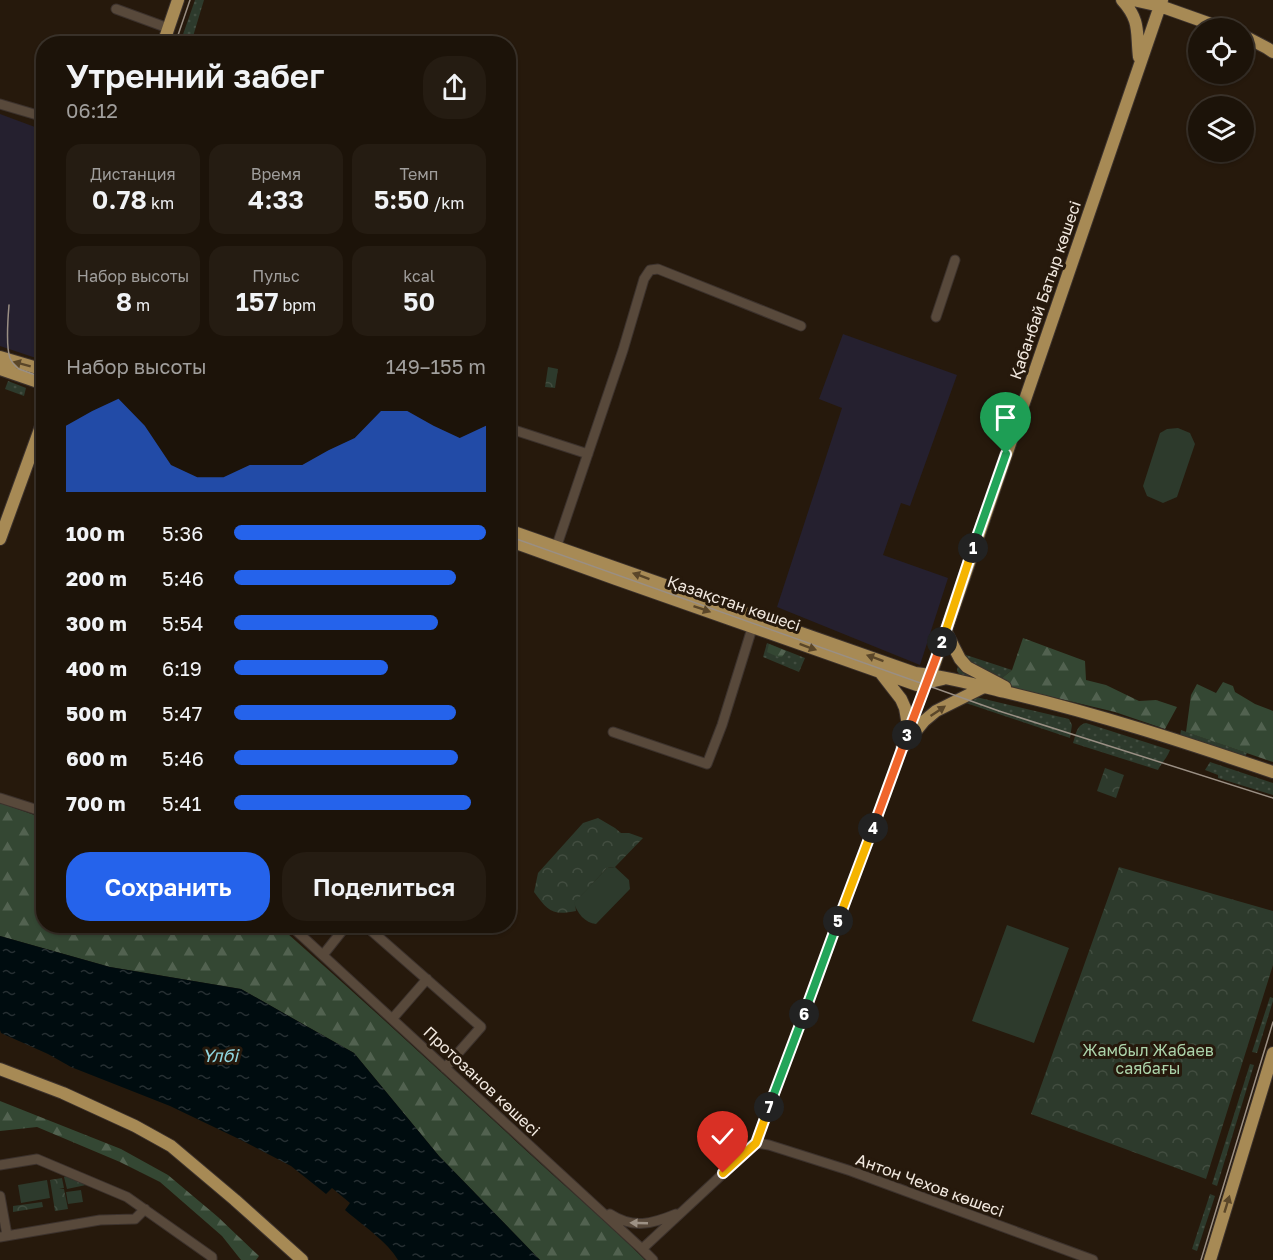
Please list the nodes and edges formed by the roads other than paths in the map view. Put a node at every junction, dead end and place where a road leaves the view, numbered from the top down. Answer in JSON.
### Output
{"nodes":[{"id":1,"x":178,"y":0,"type":"edge"},
{"id":2,"x":1122,"y":0,"type":"edge"},
{"id":3,"x":1133,"y":0,"type":"edge"},
{"id":4,"x":1158,"y":2,"type":"edge"},
{"id":5,"x":116,"y":9,"type":"dead end"},
{"id":6,"x":1197,"y":18,"type":"edge"},
{"id":7,"x":168,"y":27,"type":"junction"},
{"id":8,"x":165,"y":36,"type":"edge"},
{"id":9,"x":1254,"y":41,"type":"edge"},
{"id":10,"x":1273,"y":52,"type":"edge"},
{"id":11,"x":1140,"y":62,"type":"junction"},
{"id":12,"x":0,"y":104,"type":"edge"},
{"id":13,"x":36,"y":115,"type":"edge"},
{"id":14,"x":955,"y":260,"type":"dead end"},
{"id":15,"x":936,"y":317,"type":"dead end"},
{"id":16,"x":801,"y":326,"type":"dead end"},
{"id":17,"x":0,"y":357,"type":"edge"},
{"id":18,"x":36,"y":368,"type":"edge"},
{"id":19,"x":0,"y":369,"type":"edge"},
{"id":20,"x":36,"y":383,"type":"edge"},
{"id":21,"x":516,"y":431,"type":"edge"},
{"id":22,"x":36,"y":440,"type":"edge"},
{"id":23,"x":588,"y":454,"type":"junction"},
{"id":24,"x":516,"y":534,"type":"edge"},
{"id":25,"x":0,"y":538,"type":"edge"},
{"id":26,"x":516,"y":542,"type":"edge"},
{"id":27,"x":555,"y":552,"type":"junction"},
{"id":28,"x":754,"y":621,"type":"junction"},
{"id":29,"x":947,"y":628,"type":"junction"},
{"id":30,"x":880,"y":672,"type":"junction"},
{"id":31,"x":929,"y":678,"type":"junction"},
{"id":32,"x":984,"y":687,"type":"junction"},
{"id":33,"x":1013,"y":694,"type":"junction"},
{"id":34,"x":909,"y":731,"type":"junction"},
{"id":35,"x":613,"y":732,"type":"dead end"},
{"id":36,"x":902,"y":748,"type":"junction"},
{"id":37,"x":1273,"y":772,"type":"edge"},
{"id":38,"x":0,"y":798,"type":"edge"},
{"id":39,"x":36,"y":809,"type":"edge"},
{"id":40,"x":299,"y":933,"type":"edge"},
{"id":41,"x":340,"y":933,"type":"edge"},
{"id":42,"x":374,"y":933,"type":"edge"},
{"id":43,"x":323,"y":955,"type":"junction"},
{"id":44,"x":427,"y":979,"type":"junction"},
{"id":45,"x":393,"y":1018,"type":"junction"},
{"id":46,"x":1273,"y":1053,"type":"edge"},
{"id":47,"x":445,"y":1068,"type":"junction"},
{"id":48,"x":0,"y":1069,"type":"edge"},
{"id":49,"x":756,"y":1143,"type":"junction"},
{"id":50,"x":0,"y":1164,"type":"edge"},
{"id":51,"x":0,"y":1196,"type":"edge"},
{"id":52,"x":598,"y":1208,"type":"junction"},
{"id":53,"x":145,"y":1209,"type":"junction"},
{"id":54,"x":681,"y":1212,"type":"junction"},
{"id":55,"x":3,"y":1236,"type":"edge"},
{"id":56,"x":642,"y":1249,"type":"junction"},
{"id":57,"x":297,"y":1258,"type":"edge"},
{"id":58,"x":212,"y":1260,"type":"edge"},
{"id":59,"x":652,"y":1260,"type":"edge"},
{"id":60,"x":1093,"y":1260,"type":"edge"},
{"id":61,"x":1210,"y":1260,"type":"edge"}],
"edges":[{"from":1,"to":7,"type":"main road"},
{"from":2,"to":11,"type":"main road"},
{"from":3,"to":4,"type":"main road"},
{"from":4,"to":6,"type":"main road"},
{"from":4,"to":11,"type":"main road","name":"Қабанбай Батыр көшесі"},
{"from":5,"to":7,"type":"street"},
{"from":7,"to":8,"type":"main road"},
{"from":9,"to":10,"type":"main road"},
{"from":11,"to":29,"type":"main road","name":"Қабанбай Батыр көшесі"},
{"from":12,"to":13,"type":"street"},
{"from":14,"to":15,"type":"street"},
{"from":16,"to":23,"type":"street"},
{"from":18,"to":17,"type":"main road","one_way":true},
{"from":19,"to":20,"type":"main road"},
{"from":21,"to":23,"type":"street"},
{"from":22,"to":25,"type":"main road"},
{"from":23,"to":27,"type":"street"},
{"from":24,"to":27,"type":"main road","name":"Қазақстан көшесі"},
{"from":26,"to":27,"type":"main road","name":"Қазақстан көшесі"},
{"from":27,"to":28,"type":"main road","name":"Қазақстан көшесі"},
{"from":28,"to":30,"type":"main road","name":"Қазақстан көшесі","one_way":true},
{"from":31,"to":28,"type":"main road","name":"Қазақстан көшесі","one_way":true},
{"from":28,"to":35,"type":"street"},
{"from":29,"to":31,"type":"main road","name":"Қабанбай Батыр көшесі"},
{"from":29,"to":33,"type":"main road"},
{"from":30,"to":31,"type":"main road","name":"Қазақстан көшесі"},
{"from":30,"to":34,"type":"main road"},
{"from":31,"to":32,"type":"main road","name":"Қазақстан көшесі"},
{"from":31,"to":34,"type":"street"},
{"from":32,"to":33,"type":"main road","name":"Қазақстан көшесі"},
{"from":36,"to":32,"type":"main road","one_way":true},
{"from":33,"to":37,"type":"main road","name":"Қазақстан көшесі"},
{"from":34,"to":36,"type":"street"},
{"from":36,"to":49,"type":"street"},
{"from":38,"to":39,"type":"street"},
{"from":40,"to":43,"type":"street","name":"Протозанов көшесі"},
{"from":41,"to":43,"type":"street"},
{"from":42,"to":44,"type":"street"},
{"from":43,"to":45,"type":"street","name":"Протозанов көшесі"},
{"from":44,"to":45,"type":"street"},
{"from":44,"to":47,"type":"street"},
{"from":45,"to":47,"type":"street","name":"Протозанов көшесі"},
{"from":61,"to":46,"type":"main road","one_way":true},
{"from":47,"to":52,"type":"street","name":"Протозанов көшесі"},
{"from":48,"to":57,"type":"main road"},
{"from":49,"to":54,"type":"street"},
{"from":49,"to":60,"type":"street","name":"Антон Чехов көшесі"},
{"from":50,"to":53,"type":"street"},
{"from":51,"to":55,"type":"street"},
{"from":54,"to":52,"type":"street","one_way":true},
{"from":52,"to":56,"type":"street","name":"Протозанов көшесі"},
{"from":53,"to":55,"type":"street"},
{"from":53,"to":58,"type":"street"},
{"from":54,"to":56,"type":"street"},
{"from":56,"to":59,"type":"street","name":"Протозанов көшесі"}]}
